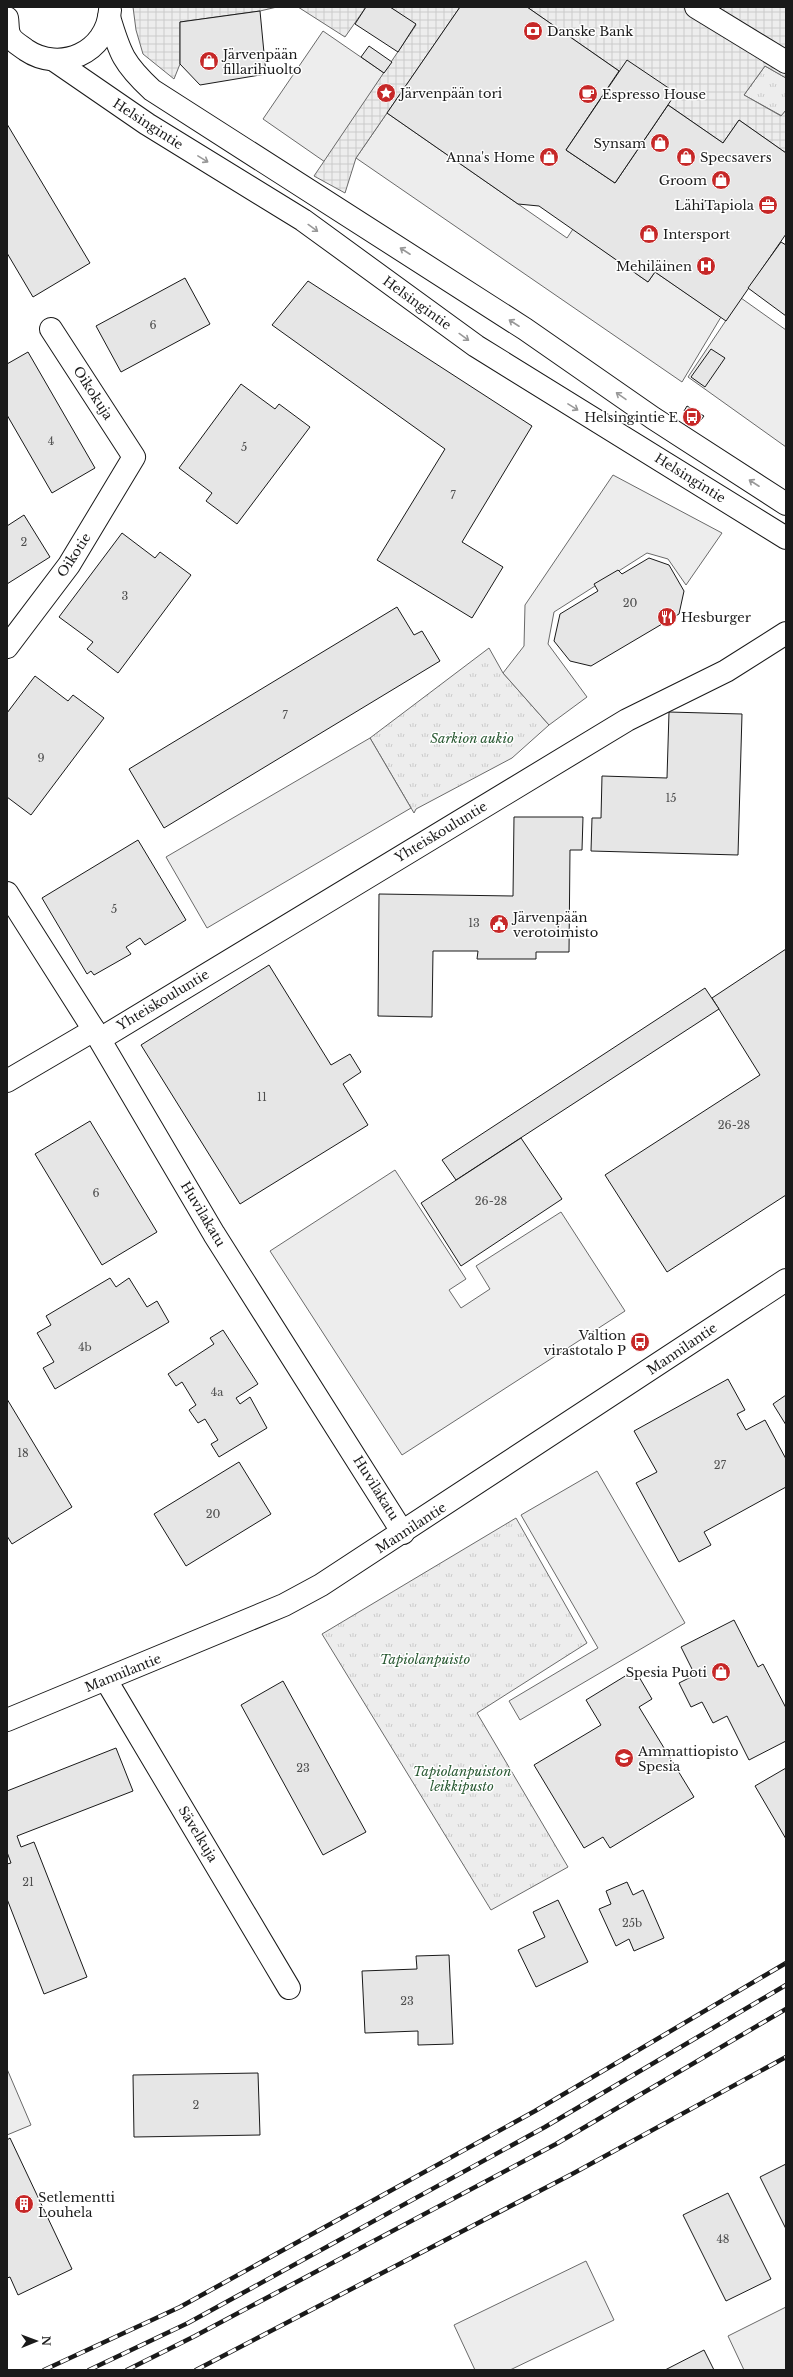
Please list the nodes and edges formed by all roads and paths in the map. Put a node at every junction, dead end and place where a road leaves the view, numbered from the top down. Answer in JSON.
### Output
{"nodes":[{"id":1,"x":9,"y":7,"type":"edge"},
{"id":2,"x":696,"y":7,"type":"edge"},
{"id":3,"x":110,"y":12,"type":"edge"},
{"id":4,"x":8,"y":26,"type":"edge"},
{"id":5,"x":54,"y":60,"type":"junction"},
{"id":6,"x":786,"y":62,"type":"edge"},
{"id":7,"x":51,"y":330,"type":"dead end"},
{"id":8,"x":134,"y":458,"type":"joint"},
{"id":9,"x":786,"y":504,"type":"edge"},
{"id":10,"x":786,"y":538,"type":"edge"},
{"id":11,"x":786,"y":633,"type":"edge"},
{"id":12,"x":7,"y":648,"type":"edge"},
{"id":13,"x":7,"y":893,"type":"edge"},
{"id":14,"x":97,"y":1035,"type":"junction"},
{"id":15,"x":7,"y":1081,"type":"edge"},
{"id":16,"x":786,"y":1280,"type":"edge"},
{"id":17,"x":403,"y":1533,"type":"junction"},
{"id":18,"x":106,"y":1680,"type":"junction"},
{"id":19,"x":7,"y":1720,"type":"edge"},
{"id":20,"x":289,"y":1988,"type":"dead end"}],
"edges":[{"from":1,"to":4,"type":"street"},
{"from":2,"to":6,"type":"street"},
{"from":3,"to":5,"type":"street"},
{"from":9,"to":3,"type":"street","one_way":true},
{"from":4,"to":5,"type":"street"},
{"from":5,"to":10,"type":"street","name":"Helsingintie","one_way":true},
{"from":7,"to":8,"type":"street","name":"Oikokuja"},
{"from":8,"to":12,"type":"street","name":"Oikotie"},
{"from":11,"to":14,"type":"street","name":"Yhteiskouluntie"},
{"from":13,"to":14,"type":"street","name":"Huvilakatu"},
{"from":14,"to":15,"type":"street","name":"Yhteiskouluntie"},
{"from":14,"to":17,"type":"street","name":"Huvilakatu"},
{"from":16,"to":17,"type":"street","name":"Mannilantie"},
{"from":17,"to":18,"type":"street","name":"Mannilantie"},
{"from":18,"to":19,"type":"street","name":"Mannilantie"},
{"from":18,"to":20,"type":"street","name":"Sävelkuja"}]}
